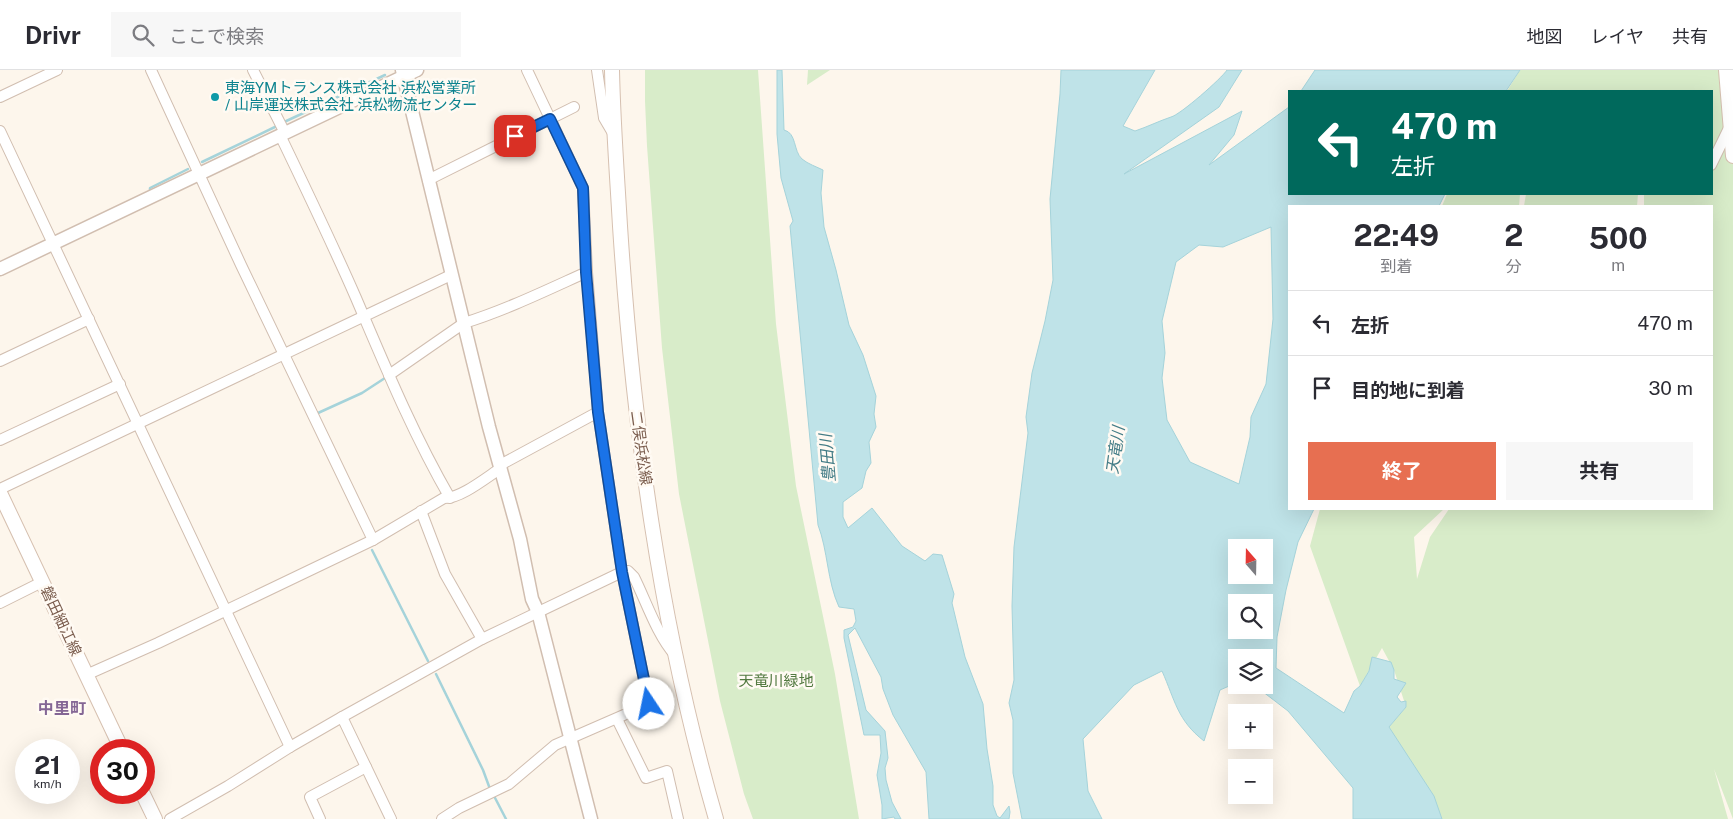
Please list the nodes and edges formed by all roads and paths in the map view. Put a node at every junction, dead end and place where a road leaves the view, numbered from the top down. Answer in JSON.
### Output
{"nodes":[{"id":1,"x":57,"y":70,"type":"edge"},
{"id":2,"x":151,"y":70,"type":"edge"},
{"id":3,"x":253,"y":70,"type":"edge"},
{"id":4,"x":417,"y":70,"type":"edge"},
{"id":5,"x":527,"y":70,"type":"edge"},
{"id":6,"x":597,"y":70,"type":"edge"},
{"id":7,"x":612,"y":70,"type":"edge"},
{"id":8,"x":1726,"y":70,"type":"edge"},
{"id":9,"x":403,"y":73,"type":"edge"},
{"id":10,"x":0,"y":97,"type":"edge"},
{"id":11,"x":574,"y":107,"type":"dead end"},
{"id":12,"x":550,"y":119,"type":"junction"},
{"id":13,"x":1730,"y":125,"type":"junction"},
{"id":14,"x":281,"y":129,"type":"junction"},
{"id":15,"x":0,"y":131,"type":"edge"},
{"id":16,"x":614,"y":135,"type":"junction"},
{"id":17,"x":1733,"y":156,"type":"edge"},
{"id":18,"x":1713,"y":161,"type":"edge"},
{"id":19,"x":199,"y":174,"type":"junction"},
{"id":20,"x":428,"y":180,"type":"junction"},
{"id":21,"x":54,"y":244,"type":"junction"},
{"id":22,"x":0,"y":269,"type":"edge"},
{"id":23,"x":586,"y":272,"type":"junction"},
{"id":24,"x":452,"y":275,"type":"junction"},
{"id":25,"x":364,"y":317,"type":"junction"},
{"id":26,"x":89,"y":319,"type":"junction"},
{"id":27,"x":464,"y":323,"type":"junction"},
{"id":28,"x":285,"y":354,"type":"junction"},
{"id":29,"x":0,"y":361,"type":"edge"},
{"id":30,"x":389,"y":375,"type":"junction"},
{"id":31,"x":120,"y":384,"type":"junction"},
{"id":32,"x":598,"y":412,"type":"junction"},
{"id":33,"x":138,"y":424,"type":"junction"},
{"id":34,"x":0,"y":440,"type":"edge"},
{"id":35,"x":501,"y":468,"type":"junction"},
{"id":36,"x":0,"y":489,"type":"edge"},
{"id":37,"x":0,"y":493,"type":"edge"},
{"id":38,"x":450,"y":498,"type":"junction"},
{"id":39,"x":421,"y":511,"type":"junction"},
{"id":40,"x":373,"y":540,"type":"junction"},
{"id":41,"x":622,"y":572,"type":"junction"},
{"id":42,"x":42,"y":582,"type":"junction"},
{"id":43,"x":0,"y":603,"type":"edge"},
{"id":44,"x":227,"y":610,"type":"junction"},
{"id":45,"x":538,"y":612,"type":"junction"},
{"id":46,"x":482,"y":639,"type":"junction"},
{"id":47,"x":675,"y":654,"type":"junction"},
{"id":48,"x":86,"y":675,"type":"junction"},
{"id":49,"x":342,"y":717,"type":"junction"},
{"id":50,"x":617,"y":719,"type":"junction"},
{"id":51,"x":570,"y":738,"type":"junction"},
{"id":52,"x":117,"y":739,"type":"edge"},
{"id":53,"x":290,"y":747,"type":"junction"},
{"id":54,"x":366,"y":767,"type":"junction"},
{"id":55,"x":148,"y":804,"type":"edge"},
{"id":56,"x":155,"y":819,"type":"edge"},
{"id":57,"x":170,"y":819,"type":"edge"},
{"id":58,"x":320,"y":819,"type":"edge"},
{"id":59,"x":391,"y":819,"type":"edge"},
{"id":60,"x":442,"y":819,"type":"edge"},
{"id":61,"x":591,"y":819,"type":"edge"},
{"id":62,"x":678,"y":819,"type":"edge"},
{"id":63,"x":716,"y":819,"type":"edge"}],
"edges":[{"from":1,"to":10,"type":"street"},
{"from":2,"to":19,"type":"street"},
{"from":3,"to":14,"type":"street"},
{"from":4,"to":9,"type":"street"},
{"from":5,"to":12,"type":"street"},
{"from":6,"to":16,"type":"street"},
{"from":7,"to":16,"type":"main road","name":"二俣浜松線"},
{"from":8,"to":13,"type":"main road"},
{"from":9,"to":14,"type":"street"},
{"from":9,"to":20,"type":"street"},
{"from":11,"to":12,"type":"street"},
{"from":12,"to":20,"type":"street"},
{"from":12,"to":23,"type":"street"},
{"from":13,"to":17,"type":"main road"},
{"from":13,"to":18,"type":"street"},
{"from":14,"to":19,"type":"street"},
{"from":14,"to":25,"type":"street"},
{"from":15,"to":21,"type":"street"},
{"from":16,"to":47,"type":"main road","name":"二俣浜松線"},
{"from":19,"to":21,"type":"street"},
{"from":19,"to":28,"type":"street"},
{"from":20,"to":24,"type":"street"},
{"from":21,"to":22,"type":"street"},
{"from":21,"to":26,"type":"street"},
{"from":23,"to":27,"type":"street"},
{"from":23,"to":32,"type":"street"},
{"from":24,"to":25,"type":"street"},
{"from":24,"to":27,"type":"street"},
{"from":25,"to":28,"type":"street"},
{"from":25,"to":30,"type":"street"},
{"from":26,"to":29,"type":"street"},
{"from":26,"to":31,"type":"street"},
{"from":27,"to":30,"type":"street"},
{"from":27,"to":35,"type":"street"},
{"from":28,"to":33,"type":"street"},
{"from":28,"to":40,"type":"street"},
{"from":30,"to":38,"type":"street"},
{"from":31,"to":33,"type":"street"},
{"from":31,"to":34,"type":"street"},
{"from":32,"to":35,"type":"street"},
{"from":32,"to":41,"type":"street"},
{"from":33,"to":36,"type":"street"},
{"from":33,"to":44,"type":"street"},
{"from":35,"to":38,"type":"street"},
{"from":35,"to":45,"type":"street"},
{"from":37,"to":42,"type":"main road","name":"磐田細江線"},
{"from":38,"to":39,"type":"street"},
{"from":39,"to":40,"type":"street"},
{"from":39,"to":46,"type":"street"},
{"from":40,"to":44,"type":"street"},
{"from":41,"to":45,"type":"street"},
{"from":41,"to":47,"type":"street"},
{"from":41,"to":50,"type":"street"},
{"from":42,"to":43,"type":"street"},
{"from":42,"to":48,"type":"main road","name":"磐田細江線"},
{"from":44,"to":48,"type":"street"},
{"from":44,"to":53,"type":"street"},
{"from":45,"to":46,"type":"street"},
{"from":45,"to":51,"type":"street"},
{"from":46,"to":49,"type":"street"},
{"from":47,"to":63,"type":"main road","name":"二俣浜松線"},
{"from":48,"to":52,"type":"main road","name":"磐田細江線"},
{"from":49,"to":53,"type":"street"},
{"from":49,"to":54,"type":"street"},
{"from":50,"to":51,"type":"street"},
{"from":50,"to":62,"type":"street"},
{"from":51,"to":60,"type":"street"},
{"from":51,"to":61,"type":"street"},
{"from":53,"to":57,"type":"street"},
{"from":54,"to":58,"type":"street"},
{"from":54,"to":59,"type":"street"},
{"from":55,"to":56,"type":"main road"}]}
